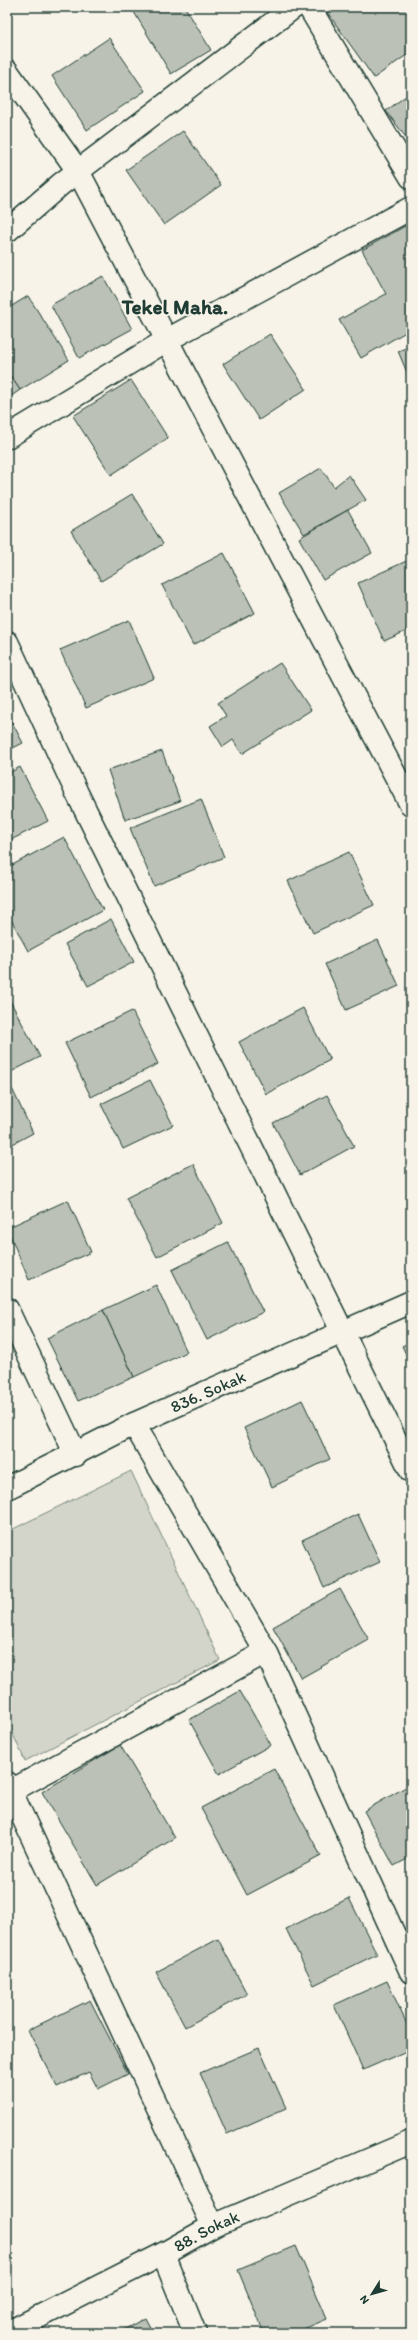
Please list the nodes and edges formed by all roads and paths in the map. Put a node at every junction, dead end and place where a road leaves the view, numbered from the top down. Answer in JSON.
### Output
{"nodes":[{"id":1,"x":294,"y":7,"type":"edge"},
{"id":2,"x":309,"y":7,"type":"edge"},
{"id":3,"x":7,"y":71,"type":"edge"},
{"id":4,"x":78,"y":171,"type":"junction"},
{"id":5,"x":411,"y":177,"type":"edge"},
{"id":6,"x":411,"y":208,"type":"edge"},
{"id":7,"x":7,"y":231,"type":"edge"},
{"id":8,"x":167,"y":340,"type":"junction"},
{"id":9,"x":7,"y":437,"type":"edge"},
{"id":10,"x":7,"y":642,"type":"edge"},
{"id":11,"x":411,"y":805,"type":"edge"},
{"id":12,"x":411,"y":1302,"type":"edge"},
{"id":13,"x":7,"y":1308,"type":"edge"},
{"id":14,"x":342,"y":1333,"type":"junction"},
{"id":15,"x":134,"y":1424,"type":"junction"},
{"id":16,"x":76,"y":1455,"type":"junction"},
{"id":17,"x":411,"y":1471,"type":"edge"},
{"id":18,"x":7,"y":1488,"type":"edge"},
{"id":19,"x":266,"y":1652,"type":"junction"},
{"id":20,"x":9,"y":1787,"type":"edge"},
{"id":21,"x":411,"y":1972,"type":"edge"},
{"id":22,"x":411,"y":2142,"type":"edge"},
{"id":23,"x":213,"y":2226,"type":"junction"},
{"id":24,"x":163,"y":2254,"type":"junction"},
{"id":25,"x":7,"y":2332,"type":"edge"},
{"id":26,"x":195,"y":2333,"type":"edge"}],
"edges":[{"from":1,"to":4,"type":"street"},
{"from":2,"to":5,"type":"street"},
{"from":3,"to":4,"type":"street"},
{"from":4,"to":7,"type":"street"},
{"from":4,"to":8,"type":"street"},
{"from":6,"to":8,"type":"street"},
{"from":8,"to":9,"type":"street"},
{"from":8,"to":11,"type":"street"},
{"from":10,"to":14,"type":"street"},
{"from":12,"to":14,"type":"street","name":"836. Sokak"},
{"from":13,"to":16,"type":"street"},
{"from":14,"to":15,"type":"street","name":"836. Sokak"},
{"from":14,"to":17,"type":"street"},
{"from":15,"to":16,"type":"street","name":"836. Sokak"},
{"from":15,"to":19,"type":"street"},
{"from":16,"to":18,"type":"street","name":"836. Sokak"},
{"from":19,"to":20,"type":"street"},
{"from":19,"to":21,"type":"street"},
{"from":20,"to":23,"type":"street"},
{"from":22,"to":23,"type":"street","name":"88. Sokak"},
{"from":23,"to":24,"type":"street","name":"88. Sokak"},
{"from":24,"to":25,"type":"street","name":"88. Sokak"},
{"from":24,"to":26,"type":"street"}]}
